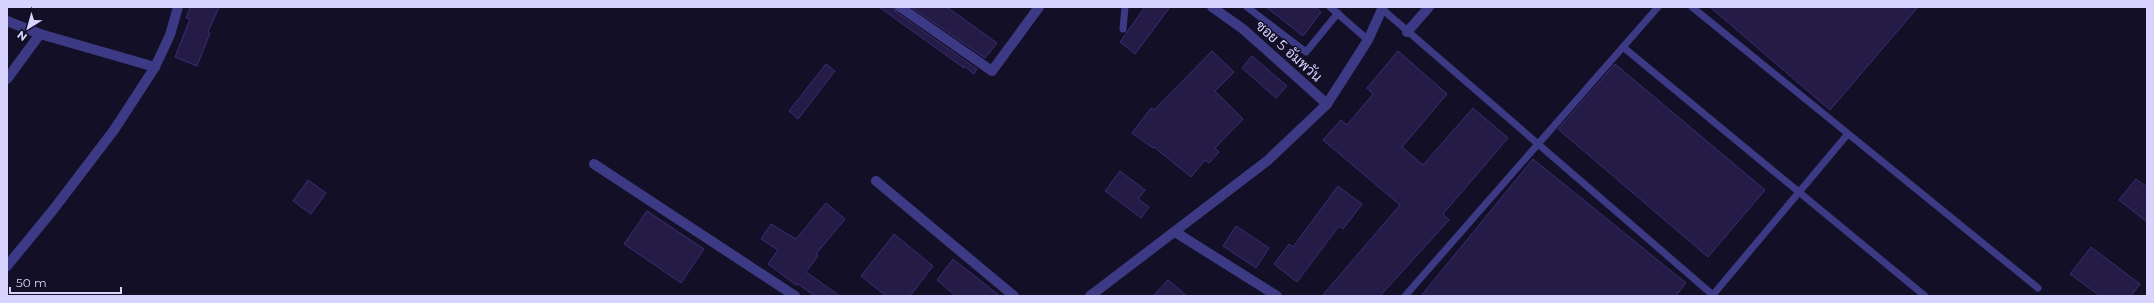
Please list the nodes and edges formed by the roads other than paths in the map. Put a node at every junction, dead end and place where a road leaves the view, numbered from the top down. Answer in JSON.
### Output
{"nodes":[{"id":1,"x":178,"y":7,"type":"edge"},
{"id":2,"x":900,"y":7,"type":"edge"},
{"id":3,"x":1039,"y":7,"type":"edge"},
{"id":4,"x":1124,"y":7,"type":"edge"},
{"id":5,"x":1212,"y":7,"type":"edge"},
{"id":6,"x":1247,"y":7,"type":"edge"},
{"id":7,"x":1330,"y":7,"type":"edge"},
{"id":8,"x":1429,"y":7,"type":"edge"},
{"id":9,"x":1658,"y":7,"type":"edge"},
{"id":10,"x":1692,"y":7,"type":"edge"},
{"id":11,"x":1382,"y":8,"type":"edge"},
{"id":12,"x":1338,"y":13,"type":"junction"},
{"id":13,"x":7,"y":21,"type":"edge"},
{"id":14,"x":1123,"y":29,"type":"dead end"},
{"id":15,"x":1407,"y":32,"type":"junction"},
{"id":16,"x":40,"y":34,"type":"junction"},
{"id":17,"x":1368,"y":40,"type":"junction"},
{"id":18,"x":1623,"y":47,"type":"junction"},
{"id":19,"x":155,"y":67,"type":"junction"},
{"id":20,"x":7,"y":79,"type":"edge"},
{"id":21,"x":1327,"y":104,"type":"junction"},
{"id":22,"x":1847,"y":135,"type":"junction"},
{"id":23,"x":1538,"y":144,"type":"junction"},
{"id":24,"x":594,"y":164,"type":"dead end"},
{"id":25,"x":876,"y":181,"type":"dead end"},
{"id":26,"x":1799,"y":192,"type":"junction"},
{"id":27,"x":1175,"y":232,"type":"junction"},
{"id":28,"x":7,"y":266,"type":"edge"},
{"id":29,"x":2038,"y":288,"type":"dead end"},
{"id":30,"x":794,"y":296,"type":"edge"},
{"id":31,"x":1014,"y":296,"type":"edge"},
{"id":32,"x":1090,"y":296,"type":"edge"},
{"id":33,"x":1277,"y":296,"type":"edge"},
{"id":34,"x":1405,"y":296,"type":"edge"},
{"id":35,"x":1713,"y":296,"type":"edge"},
{"id":36,"x":1925,"y":296,"type":"edge"}],
"edges":[{"from":1,"to":19,"type":"street"},
{"from":2,"to":3,"type":"street"},
{"from":4,"to":14,"type":"lane"},
{"from":5,"to":21,"type":"street","name":"ซอย 5 อัมพวัน"},
{"from":6,"to":12,"type":"lane"},
{"from":7,"to":12,"type":"lane"},
{"from":8,"to":15,"type":"street"},
{"from":9,"to":18,"type":"lane"},
{"from":10,"to":22,"type":"lane"},
{"from":11,"to":15,"type":"lane"},
{"from":11,"to":17,"type":"street"},
{"from":12,"to":17,"type":"lane"},
{"from":13,"to":16,"type":"street"},
{"from":15,"to":23,"type":"lane"},
{"from":16,"to":19,"type":"street"},
{"from":16,"to":20,"type":"street"},
{"from":17,"to":21,"type":"street"},
{"from":18,"to":23,"type":"lane"},
{"from":18,"to":26,"type":"lane"},
{"from":19,"to":28,"type":"street"},
{"from":21,"to":27,"type":"street"},
{"from":22,"to":26,"type":"lane"},
{"from":22,"to":29,"type":"lane"},
{"from":23,"to":34,"type":"lane"},
{"from":23,"to":35,"type":"lane"},
{"from":24,"to":30,"type":"street"},
{"from":25,"to":31,"type":"street"},
{"from":26,"to":35,"type":"lane"},
{"from":26,"to":36,"type":"lane"},
{"from":27,"to":32,"type":"street"},
{"from":27,"to":33,"type":"street"}]}
